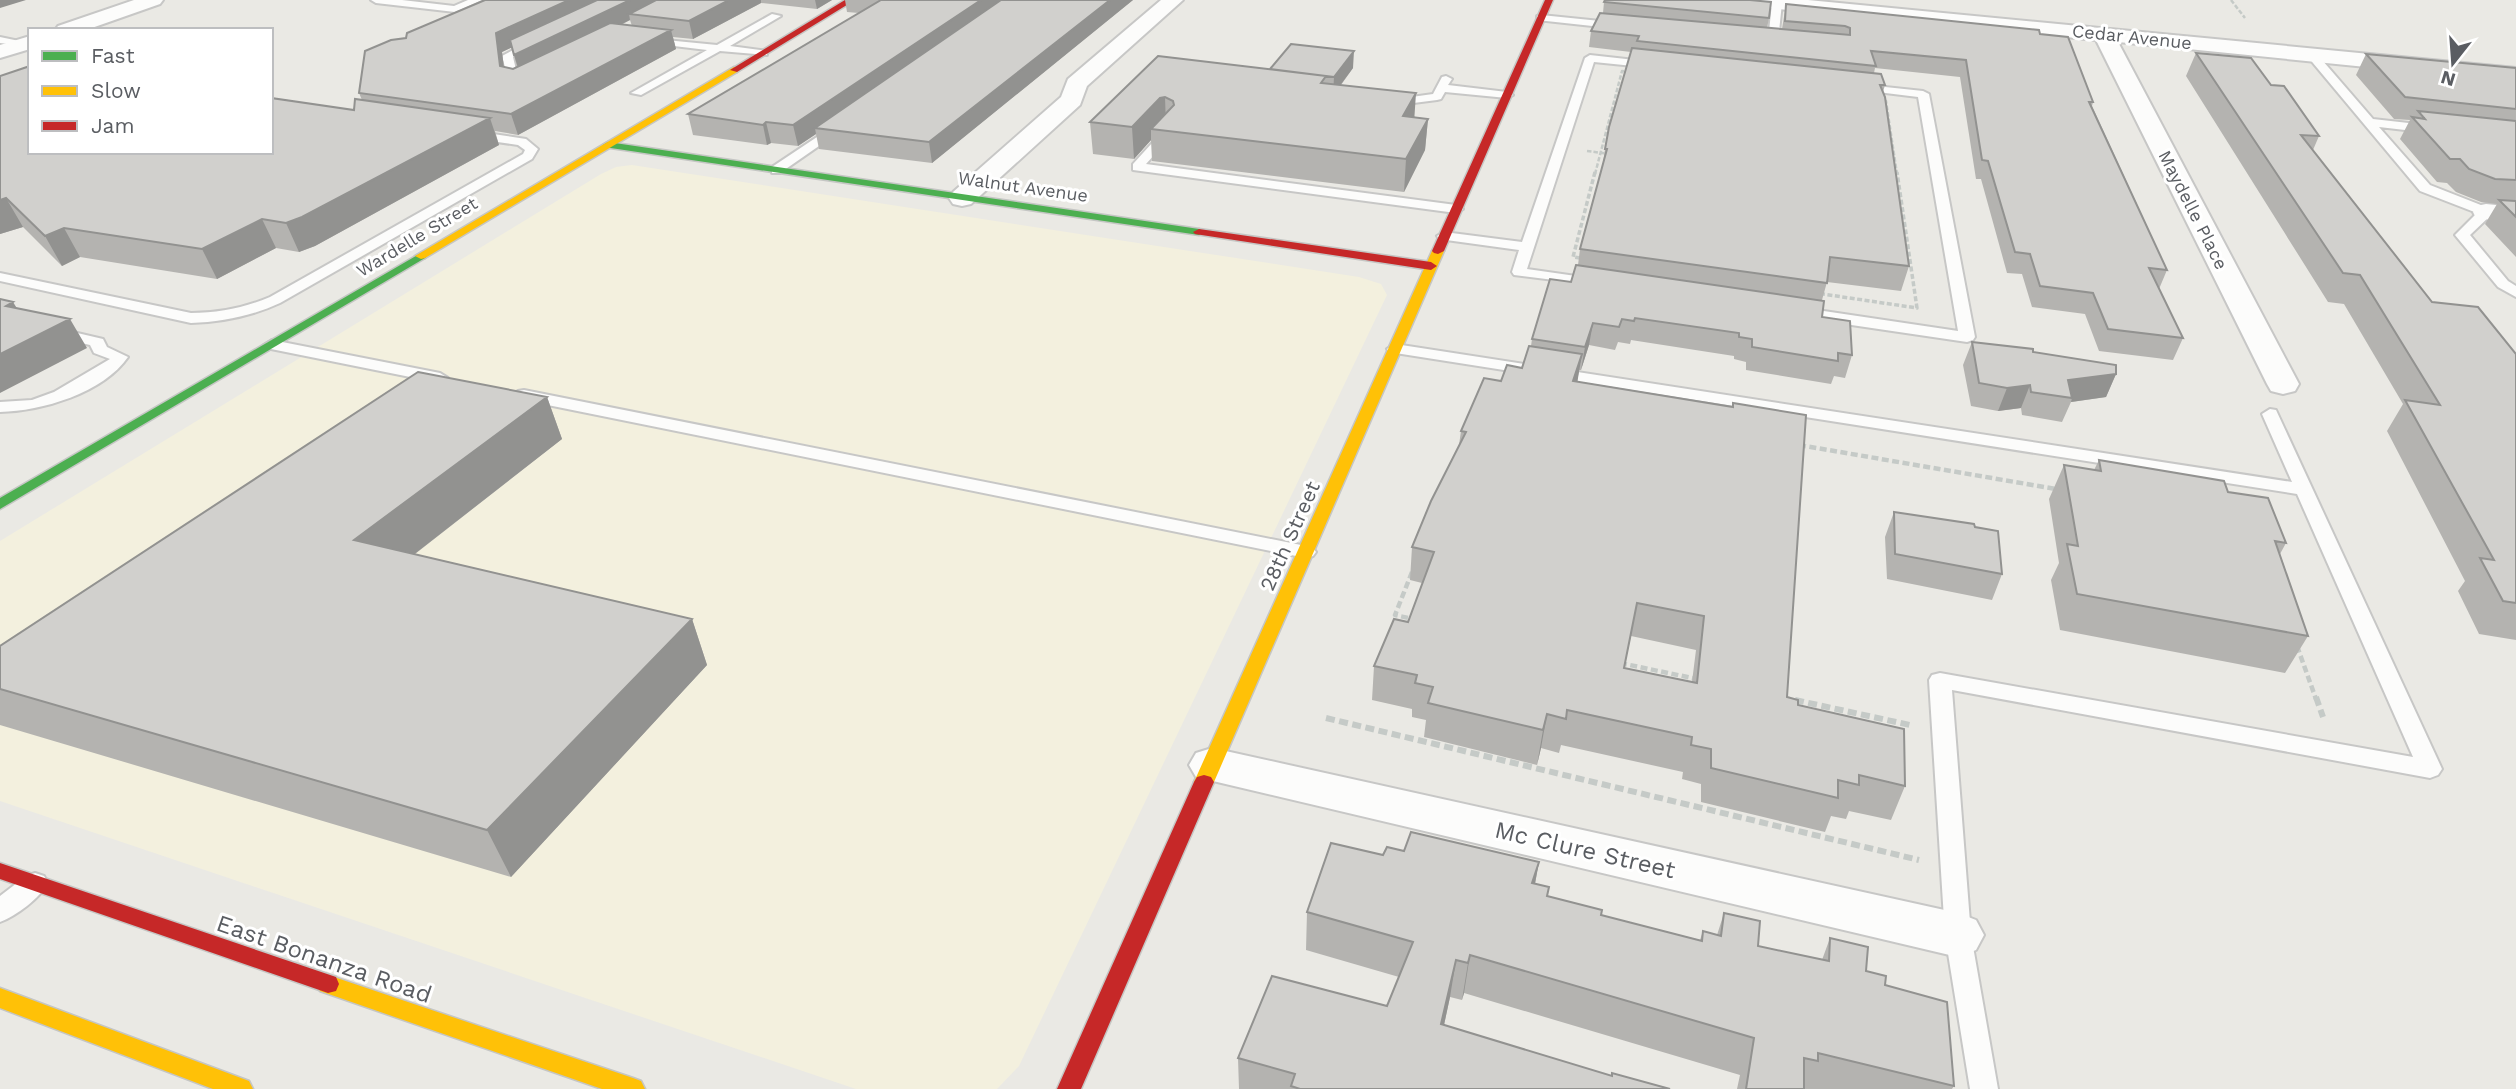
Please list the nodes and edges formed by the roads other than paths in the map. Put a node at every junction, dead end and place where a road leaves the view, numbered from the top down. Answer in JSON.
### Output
{"nodes":[{"id":1,"x":153,"y":0,"type":"edge"},
{"id":2,"x":376,"y":0,"type":"edge"},
{"id":3,"x":477,"y":0,"type":"edge"},
{"id":4,"x":851,"y":0,"type":"edge"},
{"id":5,"x":1173,"y":0,"type":"edge"},
{"id":6,"x":1549,"y":0,"type":"edge"},
{"id":7,"x":1748,"y":0,"type":"edge"},
{"id":8,"x":1777,"y":3,"type":"junction"},
{"id":9,"x":776,"y":16,"type":"dead end"},
{"id":10,"x":1541,"y":18,"type":"junction"},
{"id":11,"x":1626,"y":26,"type":"edge"},
{"id":12,"x":71,"y":28,"type":"edge"},
{"id":13,"x":551,"y":35,"type":"edge"},
{"id":14,"x":2104,"y":35,"type":"junction"},
{"id":15,"x":640,"y":39,"type":"edge"},
{"id":16,"x":0,"y":40,"type":"edge"},
{"id":17,"x":1760,"y":40,"type":"edge"},
{"id":18,"x":1773,"y":41,"type":"junction"},
{"id":19,"x":27,"y":42,"type":"edge"},
{"id":20,"x":1786,"y":43,"type":"edge"},
{"id":21,"x":718,"y":48,"type":"junction"},
{"id":22,"x":0,"y":52,"type":"edge"},
{"id":23,"x":763,"y":53,"type":"junction"},
{"id":24,"x":2312,"y":55,"type":"junction"},
{"id":25,"x":1673,"y":67,"type":"edge"},
{"id":26,"x":539,"y":72,"type":"edge"},
{"id":27,"x":2516,"y":75,"type":"edge"},
{"id":28,"x":1839,"y":85,"type":"edge"},
{"id":29,"x":637,"y":93,"type":"dead end"},
{"id":30,"x":1507,"y":95,"type":"junction"},
{"id":31,"x":1375,"y":103,"type":"edge"},
{"id":32,"x":853,"y":116,"type":"edge"},
{"id":33,"x":2368,"y":122,"type":"junction"},
{"id":34,"x":2449,"y":131,"type":"edge"},
{"id":35,"x":456,"y":132,"type":"edge"},
{"id":36,"x":1167,"y":134,"type":"edge"},
{"id":37,"x":608,"y":145,"type":"junction"},
{"id":38,"x":776,"y":170,"type":"junction"},
{"id":39,"x":962,"y":198,"type":"junction"},
{"id":40,"x":1457,"y":209,"type":"junction"},
{"id":41,"x":2486,"y":212,"type":"junction"},
{"id":42,"x":2516,"y":215,"type":"edge"},
{"id":43,"x":1444,"y":236,"type":"junction"},
{"id":44,"x":1527,"y":247,"type":"junction"},
{"id":45,"x":1431,"y":266,"type":"junction"},
{"id":46,"x":0,"y":277,"type":"edge"},
{"id":47,"x":1614,"y":286,"type":"edge"},
{"id":48,"x":2516,"y":293,"type":"edge"},
{"id":49,"x":1777,"y":309,"type":"edge"},
{"id":50,"x":50,"y":323,"type":"edge"},
{"id":51,"x":272,"y":345,"type":"junction"},
{"id":52,"x":1395,"y":349,"type":"junction"},
{"id":53,"x":463,"y":383,"type":"edge"},
{"id":54,"x":2283,"y":384,"type":"dead end"},
{"id":55,"x":505,"y":391,"type":"edge"},
{"id":56,"x":0,"y":407,"type":"edge"},
{"id":57,"x":2270,"y":414,"type":"dead end"},
{"id":58,"x":2305,"y":490,"type":"junction"},
{"id":59,"x":0,"y":504,"type":"edge"},
{"id":60,"x":1306,"y":552,"type":"junction"},
{"id":61,"x":1212,"y":765,"type":"junction"},
{"id":62,"x":0,"y":871,"type":"edge"},
{"id":63,"x":35,"y":883,"type":"junction"},
{"id":64,"x":0,"y":911,"type":"edge"},
{"id":65,"x":1958,"y":935,"type":"junction"},
{"id":66,"x":0,"y":998,"type":"edge"},
{"id":67,"x":241,"y":1089,"type":"edge"},
{"id":68,"x":633,"y":1089,"type":"edge"},
{"id":69,"x":1069,"y":1089,"type":"edge"},
{"id":70,"x":1984,"y":1089,"type":"edge"}],
"edges":[{"from":1,"to":12,"type":"street"},
{"from":2,"to":3,"type":"lane"},
{"from":4,"to":23,"type":"street","name":"Wardelle Street"},
{"from":5,"to":39,"type":"street"},
{"from":6,"to":10,"type":"street","name":"28th Street"},
{"from":7,"to":8,"type":"street","name":"Cedar Avenue"},
{"from":8,"to":14,"type":"street","name":"Cedar Avenue"},
{"from":8,"to":18,"type":"lane"},
{"from":9,"to":21,"type":"lane"},
{"from":10,"to":11,"type":"lane"},
{"from":10,"to":30,"type":"street","name":"28th Street"},
{"from":13,"to":26,"type":"lane"},
{"from":14,"to":24,"type":"street","name":"Cedar Avenue"},
{"from":14,"to":54,"type":"street","name":"Maydelle Place"},
{"from":15,"to":21,"type":"lane"},
{"from":16,"to":19,"type":"lane"},
{"from":17,"to":18,"type":"lane"},
{"from":18,"to":20,"type":"lane"},
{"from":19,"to":22,"type":"street"},
{"from":21,"to":23,"type":"lane"},
{"from":21,"to":29,"type":"lane"},
{"from":23,"to":37,"type":"street","name":"Wardelle Street"},
{"from":24,"to":27,"type":"street","name":"Cedar Avenue"},
{"from":24,"to":33,"type":"lane"},
{"from":25,"to":44,"type":"lane"},
{"from":28,"to":49,"type":"lane"},
{"from":30,"to":31,"type":"lane"},
{"from":30,"to":40,"type":"street","name":"28th Street"},
{"from":32,"to":38,"type":"lane"},
{"from":33,"to":34,"type":"lane"},
{"from":33,"to":41,"type":"lane"},
{"from":35,"to":46,"type":"lane"},
{"from":36,"to":40,"type":"lane"},
{"from":37,"to":38,"type":"street","name":"Walnut Avenue"},
{"from":37,"to":51,"type":"street","name":"Wardelle Street"},
{"from":38,"to":39,"type":"street","name":"Walnut Avenue"},
{"from":39,"to":45,"type":"street","name":"Walnut Avenue"},
{"from":40,"to":43,"type":"street","name":"28th Street"},
{"from":41,"to":42,"type":"street"},
{"from":41,"to":48,"type":"lane"},
{"from":43,"to":44,"type":"lane"},
{"from":43,"to":45,"type":"street","name":"28th Street"},
{"from":44,"to":47,"type":"lane"},
{"from":45,"to":52,"type":"street","name":"28th Street"},
{"from":50,"to":56,"type":"lane"},
{"from":51,"to":53,"type":"lane"},
{"from":51,"to":59,"type":"street","name":"Wardelle Street"},
{"from":52,"to":58,"type":"lane"},
{"from":52,"to":60,"type":"street","name":"28th Street"},
{"from":55,"to":60,"type":"lane"},
{"from":57,"to":58,"type":"lane"},
{"from":58,"to":65,"type":"lane"},
{"from":60,"to":61,"type":"street","name":"28th Street"},
{"from":61,"to":65,"type":"street","name":"Mc Clure Street"},
{"from":61,"to":69,"type":"street","name":"28th Street"},
{"from":62,"to":63,"type":"street","name":"East Bonanza Road"},
{"from":63,"to":64,"type":"lane"},
{"from":63,"to":68,"type":"street","name":"East Bonanza Road"},
{"from":65,"to":70,"type":"lane"},
{"from":66,"to":67,"type":"street"}]}
